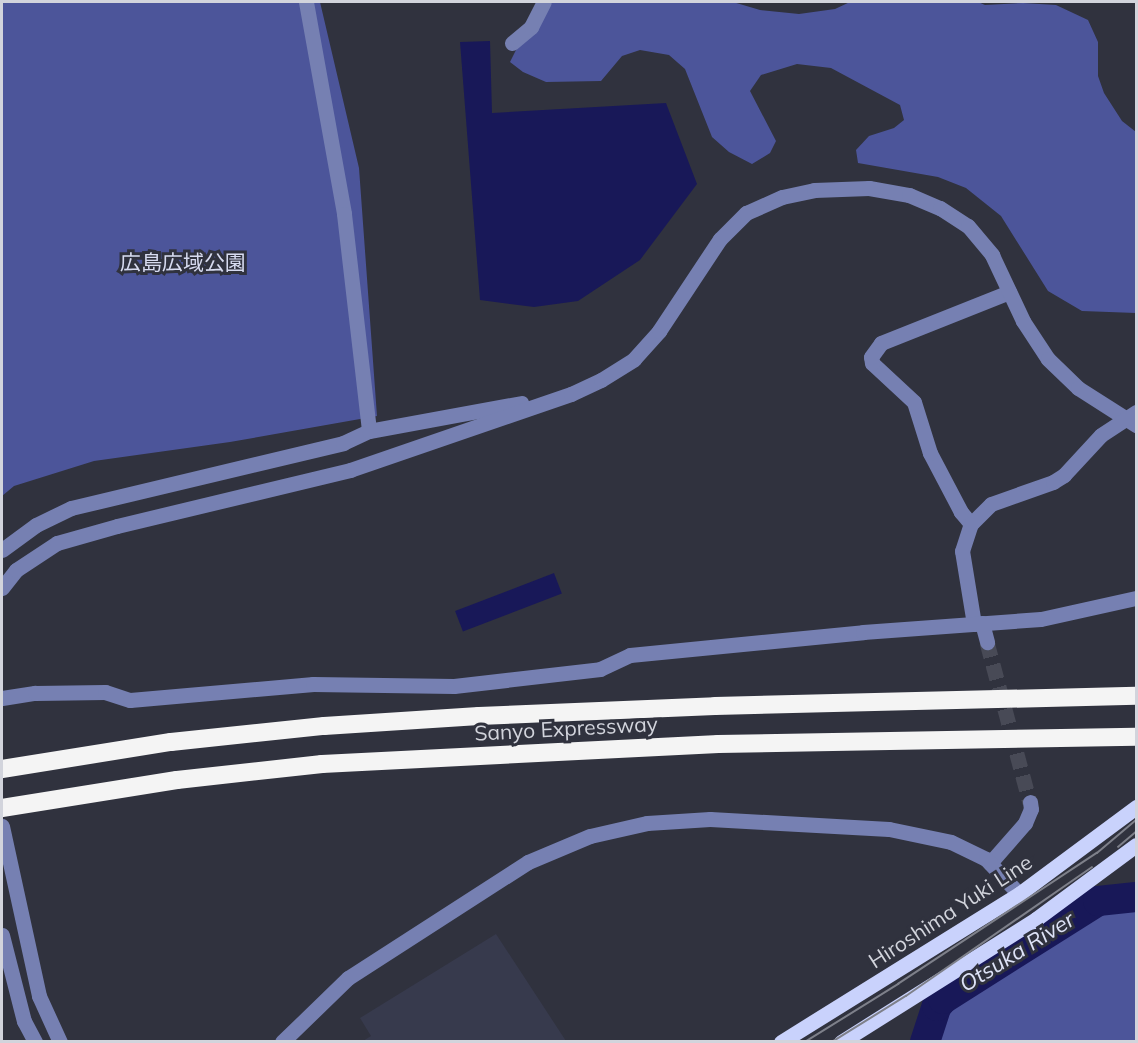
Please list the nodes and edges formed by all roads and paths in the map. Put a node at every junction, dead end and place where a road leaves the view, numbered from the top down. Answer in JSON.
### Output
{"nodes":[{"id":1,"x":306,"y":2,"type":"edge"},
{"id":2,"x":544,"y":2,"type":"edge"},
{"id":3,"x":512,"y":43,"type":"dead end"},
{"id":4,"x":1009,"y":292,"type":"junction"},
{"id":5,"x":571,"y":394,"type":"junction"},
{"id":6,"x":1133,"y":419,"type":"edge"},
{"id":7,"x":369,"y":431,"type":"junction"},
{"id":8,"x":971,"y":524,"type":"junction"},
{"id":9,"x":2,"y":550,"type":"edge"},
{"id":10,"x":2,"y":588,"type":"edge"},
{"id":11,"x":1137,"y":598,"type":"edge"},
{"id":12,"x":978,"y":623,"type":"junction"},
{"id":13,"x":987,"y":642,"type":"tunnel mouth"},
{"id":14,"x":1137,"y":696,"type":"edge"},
{"id":15,"x":2,"y":698,"type":"edge"},
{"id":16,"x":1137,"y":737,"type":"edge"},
{"id":17,"x":2,"y":769,"type":"edge"},
{"id":18,"x":1030,"y":802,"type":"tunnel mouth"},
{"id":19,"x":1137,"y":807,"type":"edge"},
{"id":20,"x":2,"y":808,"type":"edge"},
{"id":21,"x":2,"y":826,"type":"edge"},
{"id":22,"x":1137,"y":845,"type":"edge"},
{"id":23,"x":990,"y":863,"type":"junction"},
{"id":24,"x":1019,"y":894,"type":"junction"},
{"id":25,"x":23,"y":929,"type":"junction"},
{"id":26,"x":2,"y":934,"type":"edge"},
{"id":27,"x":35,"y":1041,"type":"edge"},
{"id":28,"x":60,"y":1041,"type":"edge"},
{"id":29,"x":282,"y":1041,"type":"edge"},
{"id":30,"x":781,"y":1041,"type":"edge"},
{"id":31,"x":841,"y":1041,"type":"edge"}],
"edges":[{"from":1,"to":7,"type":"street"},
{"from":2,"to":3,"type":"street"},
{"from":4,"to":5,"type":"street"},
{"from":4,"to":6,"type":"street"},
{"from":4,"to":8,"type":"street"},
{"from":5,"to":7,"type":"street"},
{"from":5,"to":10,"type":"street"},
{"from":6,"to":8,"type":"street"},
{"from":7,"to":9,"type":"street"},
{"from":8,"to":12,"type":"street"},
{"from":11,"to":12,"type":"street"},
{"from":12,"to":13,"type":"street"},
{"from":12,"to":15,"type":"street"},
{"from":14,"to":17,"type":"highway","name":"Sanyo Expressway"},
{"from":16,"to":20,"type":"highway","name":"Sanyo Expressway"},
{"from":18,"to":23,"type":"street"},
{"from":19,"to":24,"type":"main road","name":"Hiroshima Yuki Line"},
{"from":21,"to":25,"type":"street"},
{"from":22,"to":31,"type":"main road"},
{"from":23,"to":24,"type":"street"},
{"from":23,"to":29,"type":"street"},
{"from":24,"to":30,"type":"main road","name":"Hiroshima Yuki Line"},
{"from":25,"to":26,"type":"street"},
{"from":25,"to":28,"type":"street"},
{"from":26,"to":27,"type":"street"}]}
